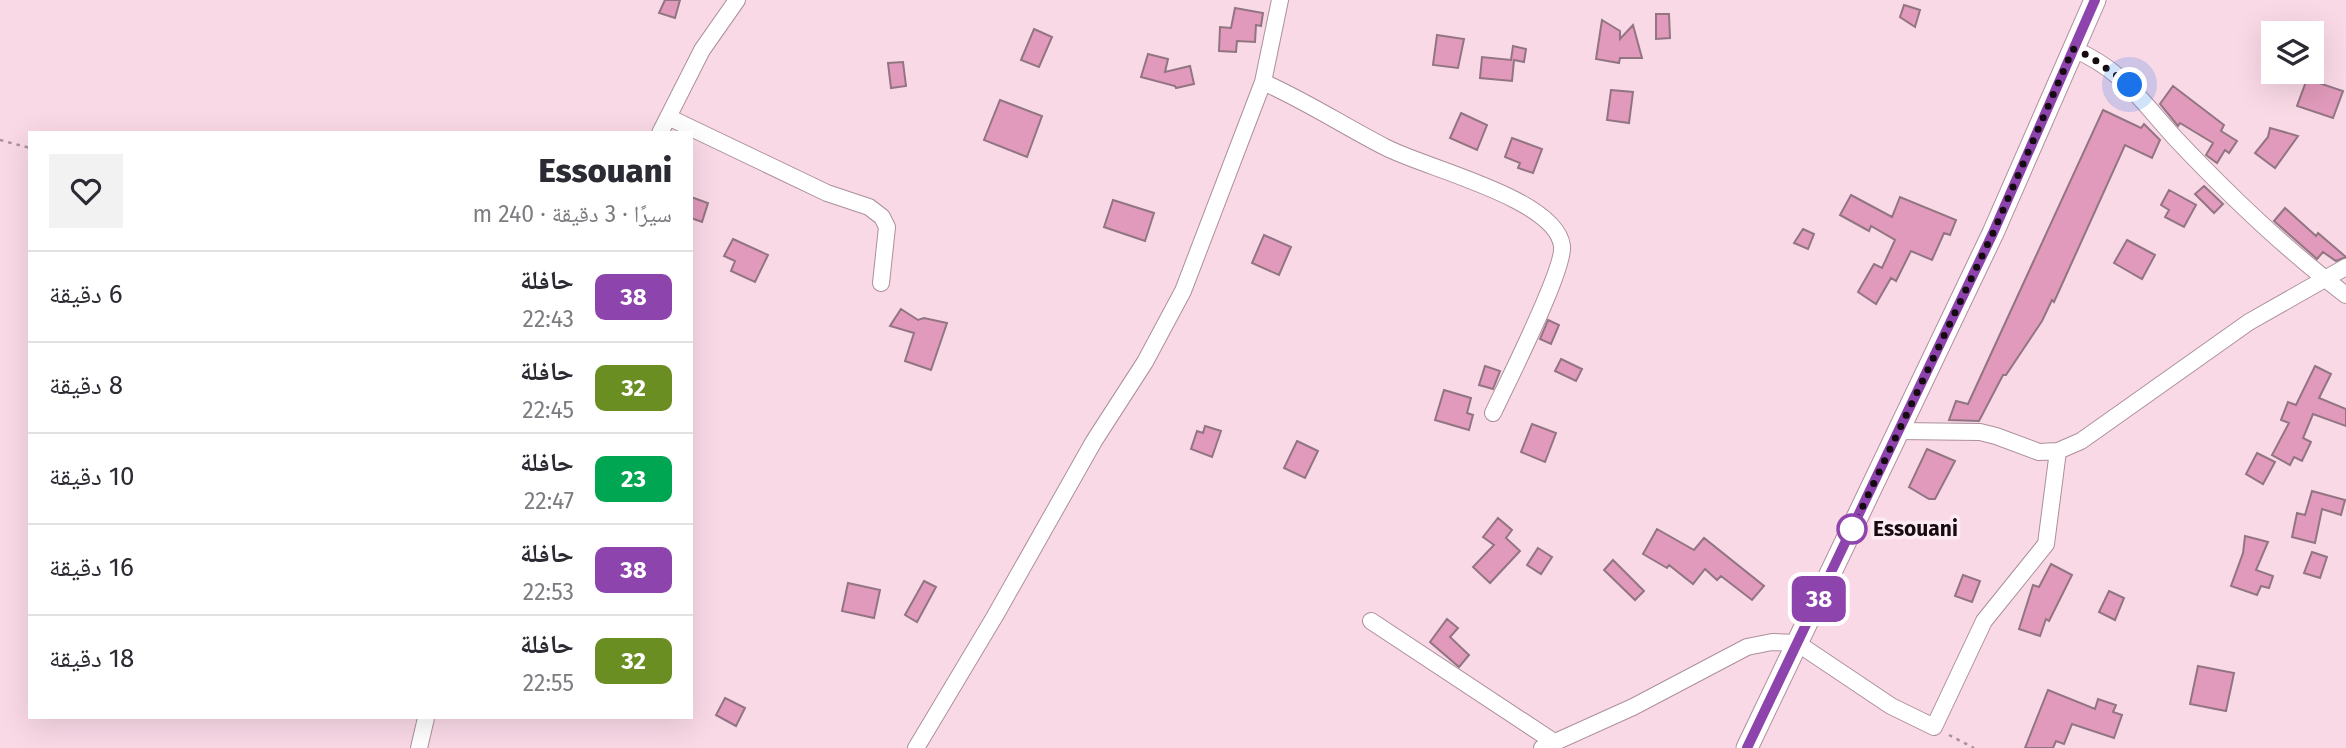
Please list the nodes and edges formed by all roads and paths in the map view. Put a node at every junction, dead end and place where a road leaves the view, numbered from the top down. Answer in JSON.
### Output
{"nodes":[{"id":1,"x":737,"y":0,"type":"edge"},
{"id":2,"x":1280,"y":0,"type":"edge"},
{"id":3,"x":2095,"y":0,"type":"edge"},
{"id":4,"x":2073,"y":49,"type":"junction"},
{"id":5,"x":1263,"y":82,"type":"junction"},
{"id":6,"x":668,"y":117,"type":"junction"},
{"id":7,"x":661,"y":131,"type":"edge"},
{"id":8,"x":0,"y":140,"type":"edge"},
{"id":9,"x":28,"y":147,"type":"edge"},
{"id":10,"x":2346,"y":267,"type":"edge"},
{"id":11,"x":2325,"y":279,"type":"junction"},
{"id":12,"x":881,"y":284,"type":"dead end"},
{"id":13,"x":2346,"y":295,"type":"edge"},
{"id":14,"x":1493,"y":412,"type":"dead end"},
{"id":15,"x":1899,"y":431,"type":"junction"},
{"id":16,"x":2058,"y":450,"type":"junction"},
{"id":17,"x":1371,"y":621,"type":"dead end"},
{"id":18,"x":1797,"y":643,"type":"junction"},
{"id":19,"x":426,"y":719,"type":"edge"},
{"id":20,"x":1934,"y":727,"type":"junction"},
{"id":21,"x":1548,"y":745,"type":"edge"},
{"id":22,"x":419,"y":748,"type":"edge"},
{"id":23,"x":916,"y":748,"type":"edge"},
{"id":24,"x":1747,"y":748,"type":"edge"},
{"id":25,"x":1974,"y":748,"type":"edge"}],
"edges":[{"from":1,"to":6,"type":"street"},
{"from":2,"to":5,"type":"street"},
{"from":3,"to":4,"type":"main road"},
{"from":4,"to":11,"type":"street"},
{"from":4,"to":15,"type":"main road"},
{"from":5,"to":14,"type":"street"},
{"from":5,"to":23,"type":"street"},
{"from":6,"to":7,"type":"street"},
{"from":6,"to":12,"type":"street"},
{"from":8,"to":9,"type":"path"},
{"from":10,"to":11,"type":"street"},
{"from":11,"to":13,"type":"street"},
{"from":11,"to":16,"type":"street"},
{"from":15,"to":16,"type":"street"},
{"from":15,"to":18,"type":"main road"},
{"from":16,"to":20,"type":"street"},
{"from":17,"to":21,"type":"street"},
{"from":18,"to":20,"type":"street"},
{"from":18,"to":21,"type":"street"},
{"from":18,"to":24,"type":"main road"},
{"from":19,"to":22,"type":"street"},
{"from":20,"to":25,"type":"path"}]}
